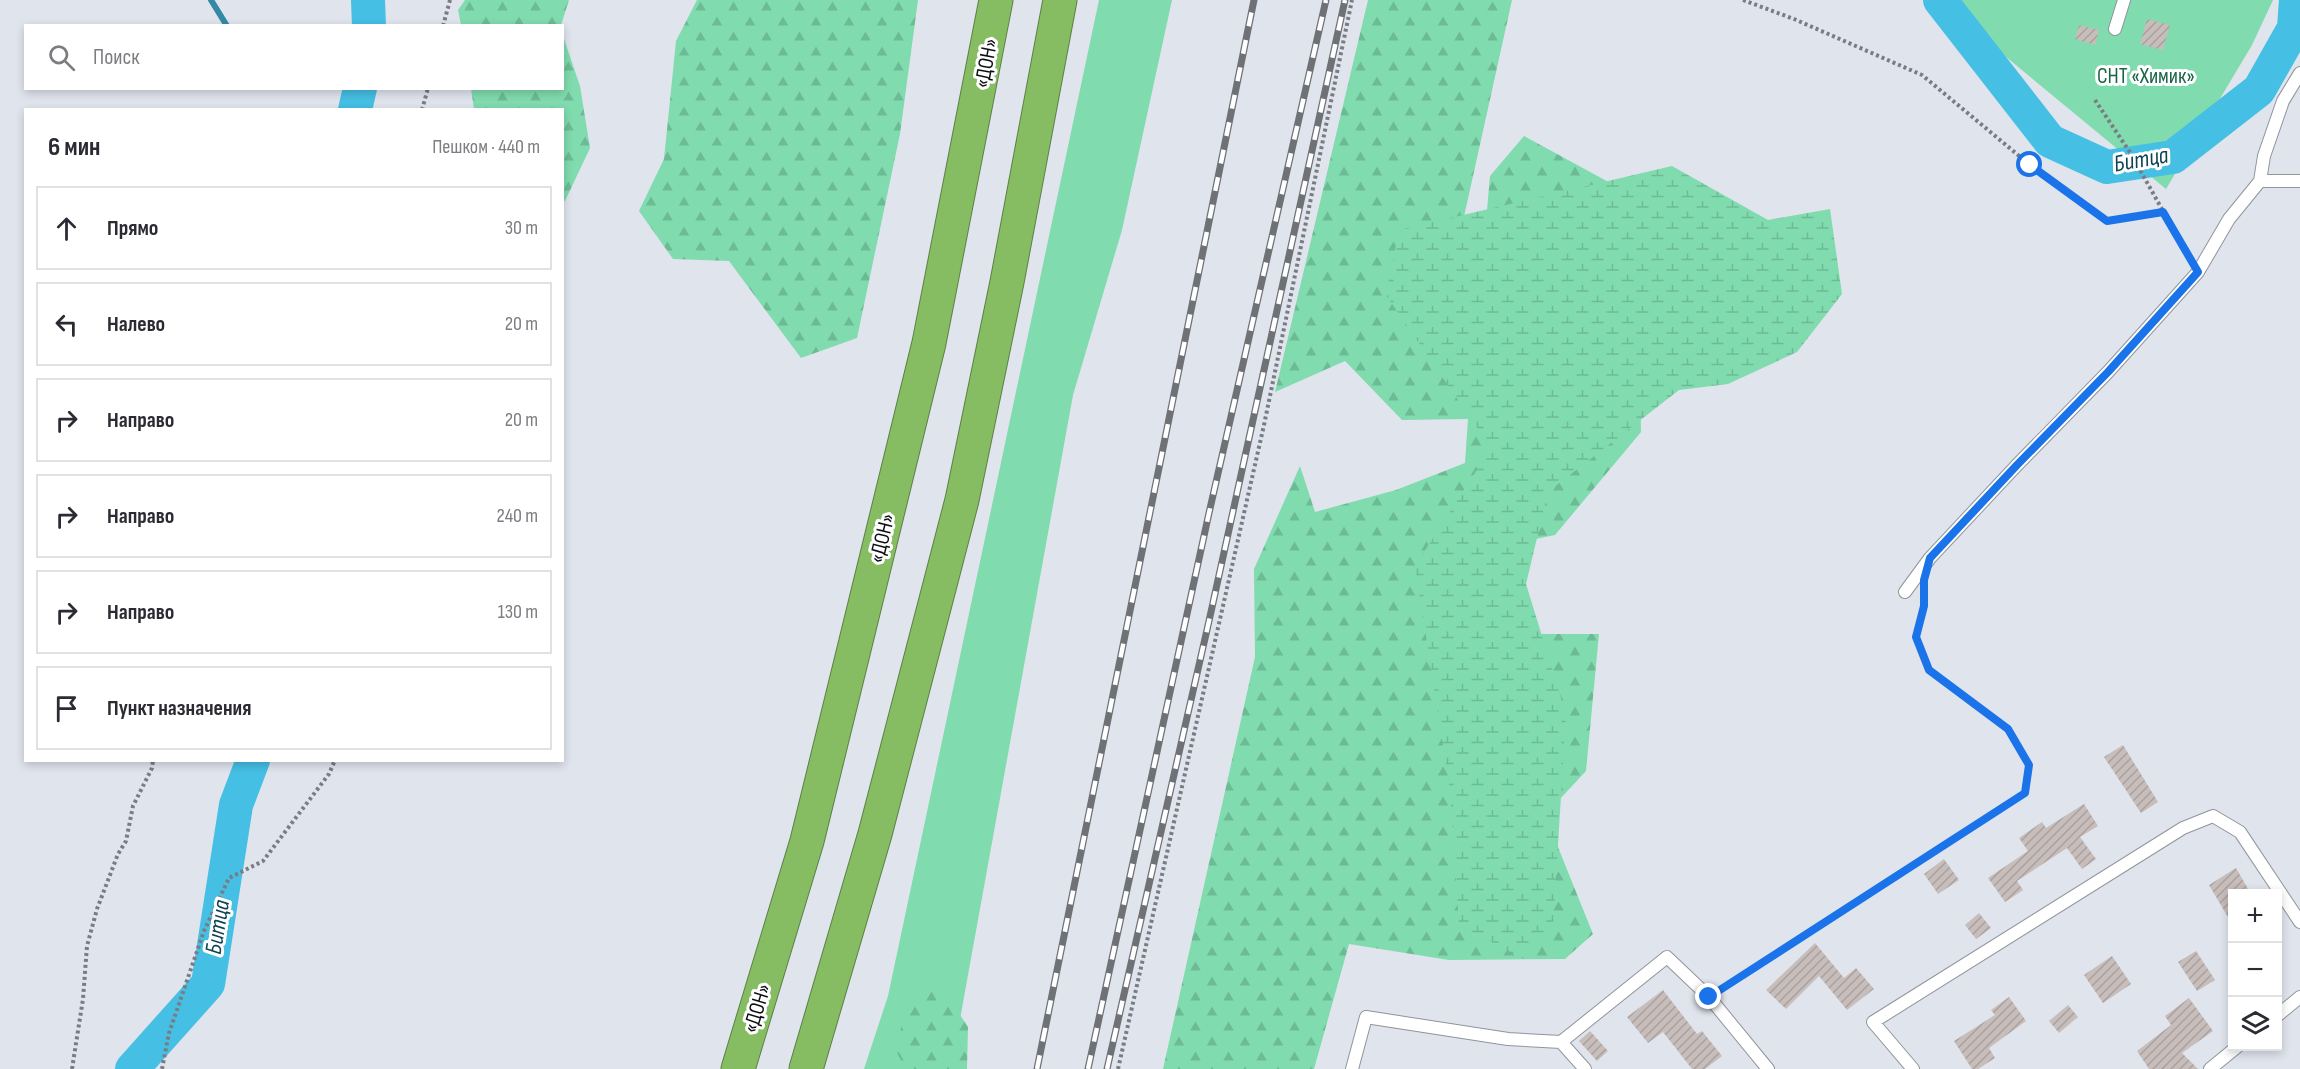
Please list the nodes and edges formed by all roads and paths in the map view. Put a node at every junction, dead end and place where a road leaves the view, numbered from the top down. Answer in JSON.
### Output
{"nodes":[{"id":1,"x":450,"y":0,"type":"edge"},
{"id":2,"x":996,"y":0,"type":"edge"},
{"id":3,"x":1060,"y":0,"type":"edge"},
{"id":4,"x":1352,"y":0,"type":"edge"},
{"id":5,"x":1743,"y":0,"type":"edge"},
{"id":6,"x":2124,"y":0,"type":"edge"},
{"id":7,"x":444,"y":24,"type":"edge"},
{"id":8,"x":2115,"y":29,"type":"dead end"},
{"id":9,"x":2300,"y":73,"type":"edge"},
{"id":10,"x":427,"y":90,"type":"edge"},
{"id":11,"x":2095,"y":100,"type":"dead end"},
{"id":12,"x":423,"y":108,"type":"edge"},
{"id":13,"x":2259,"y":181,"type":"junction"},
{"id":14,"x":2300,"y":181,"type":"edge"},
{"id":15,"x":2163,"y":212,"type":"junction"},
{"id":16,"x":2198,"y":272,"type":"junction"},
{"id":17,"x":1930,"y":558,"type":"junction"},
{"id":18,"x":1905,"y":592,"type":"dead end"},
{"id":19,"x":153,"y":762,"type":"edge"},
{"id":20,"x":334,"y":762,"type":"edge"},
{"id":21,"x":2300,"y":922,"type":"edge"},
{"id":22,"x":1709,"y":997,"type":"junction"},
{"id":23,"x":2300,"y":997,"type":"edge"},
{"id":24,"x":2282,"y":1011,"type":"edge"},
{"id":25,"x":1561,"y":1042,"type":"junction"},
{"id":26,"x":2233,"y":1051,"type":"edge"},
{"id":27,"x":72,"y":1069,"type":"edge"},
{"id":28,"x":162,"y":1069,"type":"edge"},
{"id":29,"x":738,"y":1069,"type":"edge"},
{"id":30,"x":806,"y":1069,"type":"edge"},
{"id":31,"x":1118,"y":1069,"type":"edge"},
{"id":32,"x":1352,"y":1069,"type":"edge"},
{"id":33,"x":1585,"y":1069,"type":"edge"},
{"id":34,"x":1768,"y":1069,"type":"edge"},
{"id":35,"x":1913,"y":1069,"type":"edge"},
{"id":36,"x":2210,"y":1069,"type":"edge"}],
"edges":[{"from":1,"to":7,"type":"path"},
{"from":2,"to":29,"type":"highway","name":"«ДОН»"},
{"from":3,"to":30,"type":"highway"},
{"from":4,"to":31,"type":"path"},
{"from":5,"to":15,"type":"path"},
{"from":6,"to":8,"type":"lane"},
{"from":9,"to":13,"type":"lane"},
{"from":10,"to":12,"type":"path"},
{"from":11,"to":15,"type":"path"},
{"from":13,"to":14,"type":"lane"},
{"from":13,"to":16,"type":"lane"},
{"from":15,"to":16,"type":"path"},
{"from":16,"to":17,"type":"lane"},
{"from":17,"to":18,"type":"lane"},
{"from":17,"to":22,"type":"path"},
{"from":19,"to":27,"type":"path"},
{"from":20,"to":28,"type":"path"},
{"from":21,"to":35,"type":"lane"},
{"from":22,"to":25,"type":"lane"},
{"from":22,"to":34,"type":"lane"},
{"from":23,"to":24,"type":"lane"},
{"from":25,"to":32,"type":"lane"},
{"from":25,"to":33,"type":"lane"},
{"from":26,"to":36,"type":"lane"}]}
